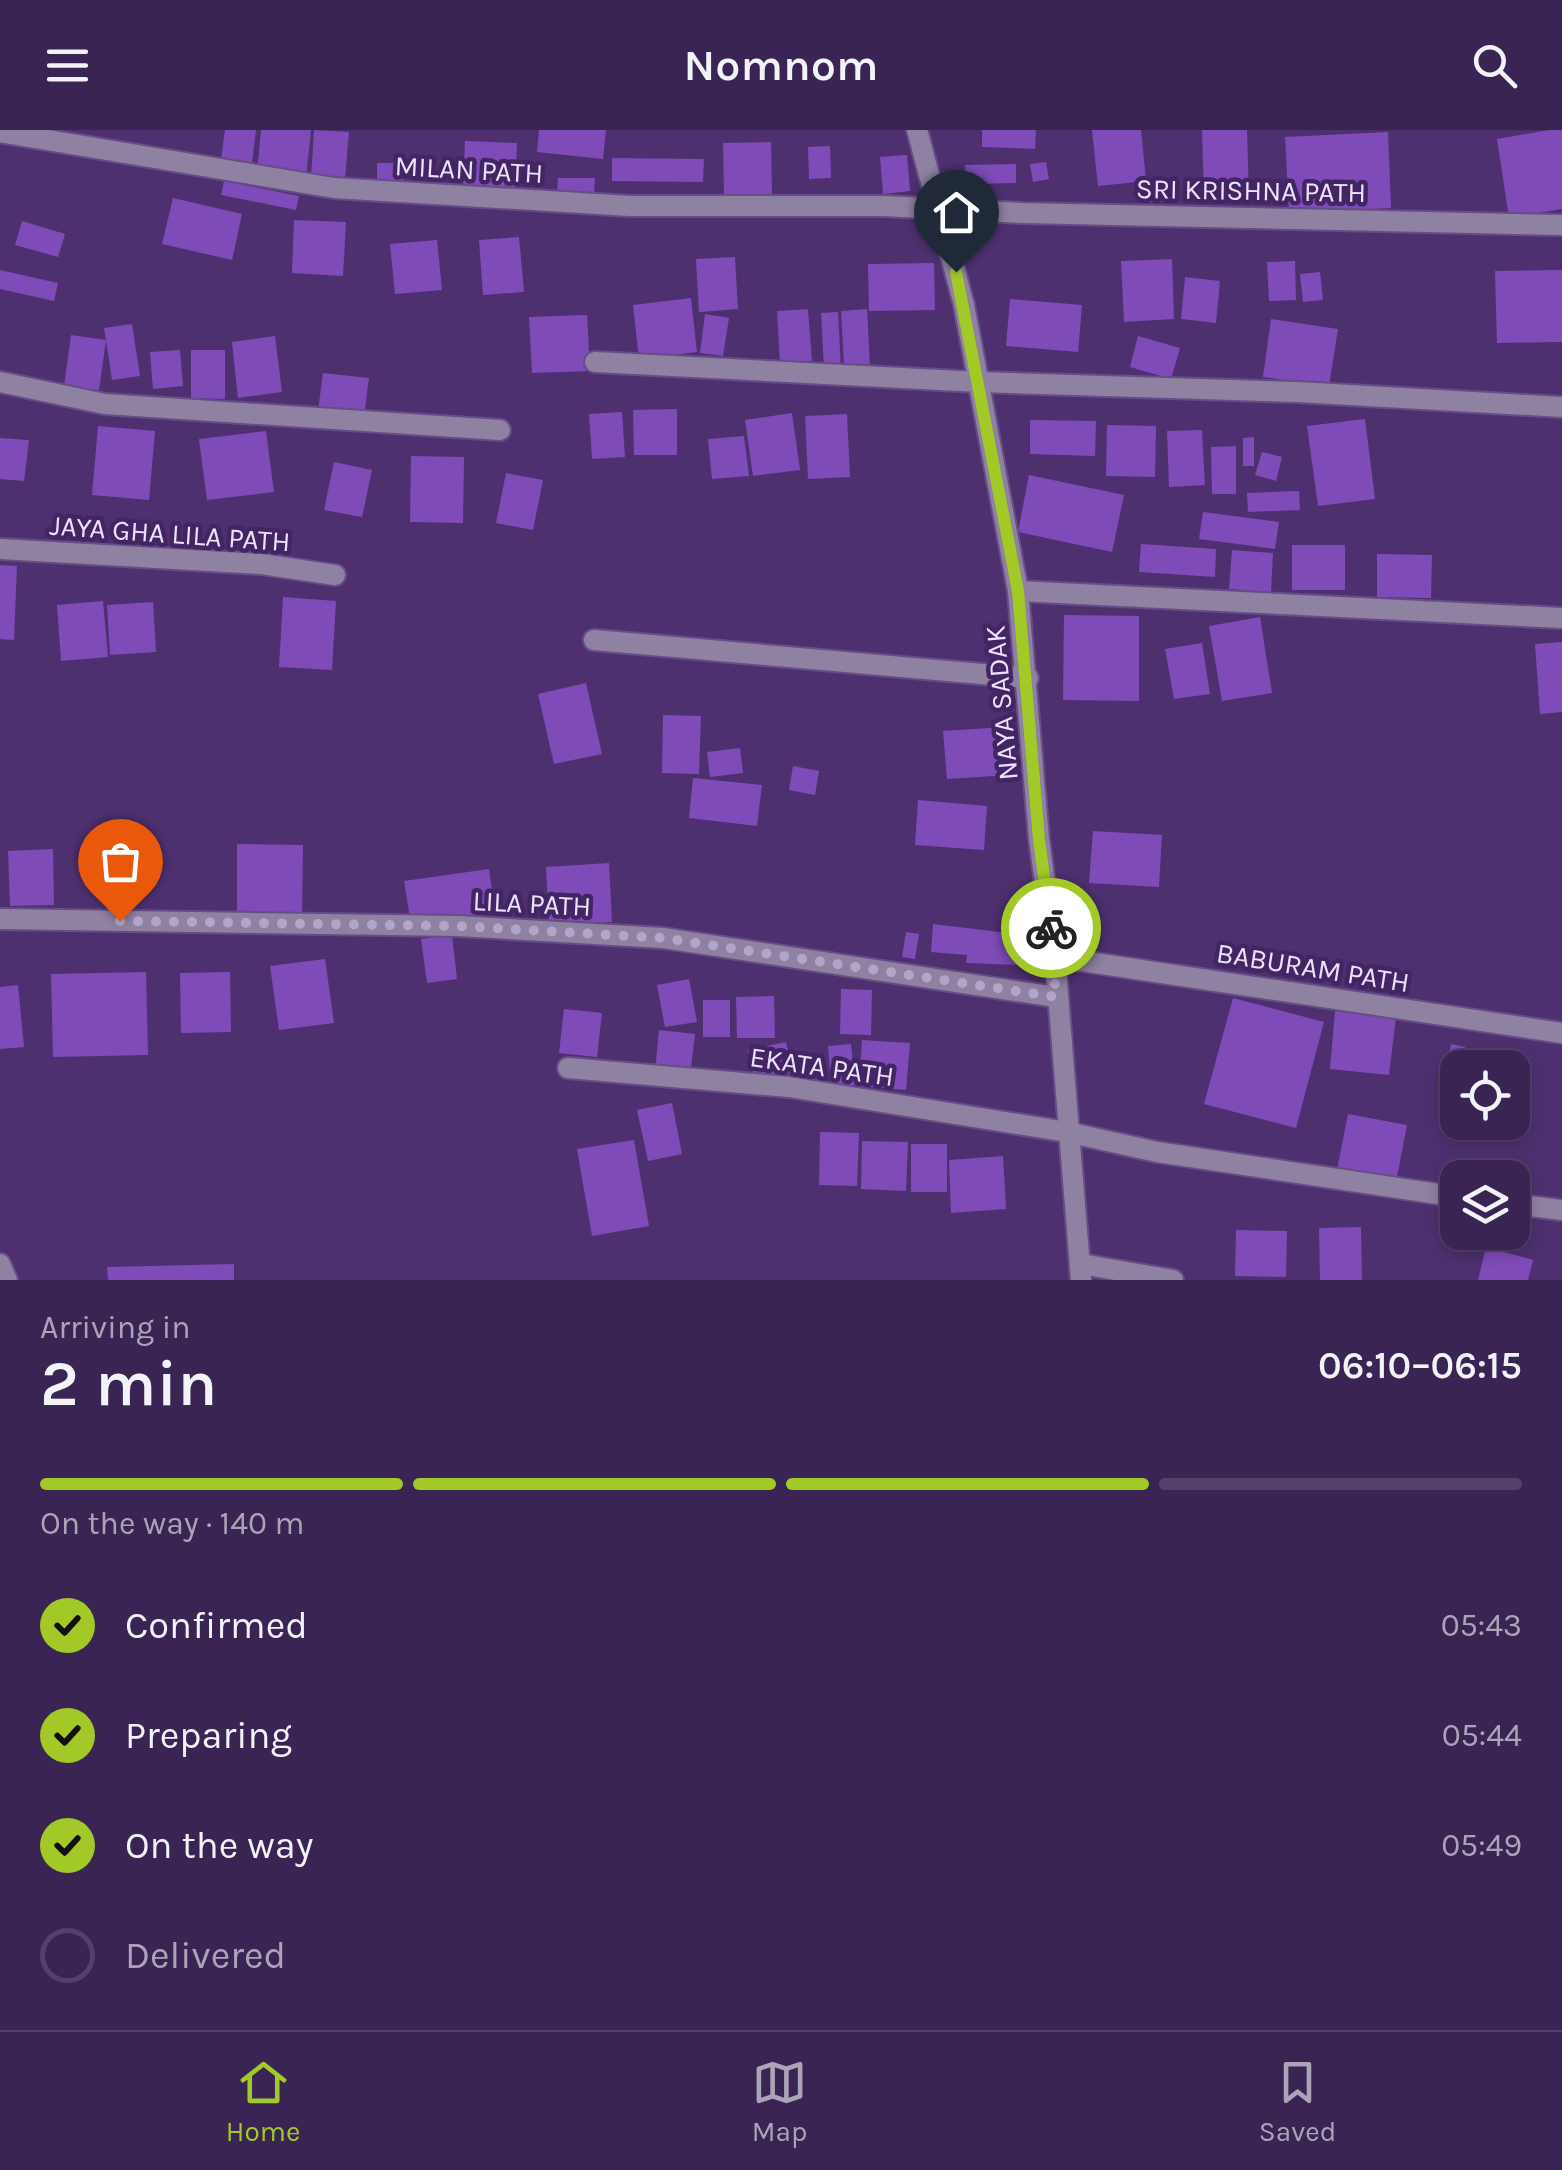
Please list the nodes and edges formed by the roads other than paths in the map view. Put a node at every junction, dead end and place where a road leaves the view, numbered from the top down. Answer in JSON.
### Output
{"nodes":[{"id":1,"x":917,"y":130,"type":"edge"},
{"id":2,"x":0,"y":132,"type":"edge"},
{"id":3,"x":940,"y":207,"type":"junction"},
{"id":4,"x":1562,"y":225,"type":"edge"},
{"id":5,"x":595,"y":362,"type":"dead end"},
{"id":6,"x":0,"y":382,"type":"edge"},
{"id":7,"x":979,"y":382,"type":"junction"},
{"id":8,"x":1562,"y":407,"type":"edge"},
{"id":9,"x":500,"y":430,"type":"dead end"},
{"id":10,"x":0,"y":548,"type":"edge"},
{"id":11,"x":336,"y":575,"type":"dead end"},
{"id":12,"x":1018,"y":591,"type":"junction"},
{"id":13,"x":1562,"y":618,"type":"edge"},
{"id":14,"x":594,"y":640,"type":"dead end"},
{"id":15,"x":1028,"y":678,"type":"junction"},
{"id":16,"x":0,"y":920,"type":"edge"},
{"id":17,"x":1054,"y":957,"type":"junction"},
{"id":18,"x":1056,"y":997,"type":"junction"},
{"id":19,"x":1562,"y":1032,"type":"edge"},
{"id":20,"x":568,"y":1068,"type":"dead end"},
{"id":21,"x":1067,"y":1132,"type":"junction"},
{"id":22,"x":1440,"y":1194,"type":"edge"},
{"id":23,"x":1530,"y":1206,"type":"edge"},
{"id":24,"x":1562,"y":1210,"type":"edge"},
{"id":25,"x":0,"y":1264,"type":"edge"},
{"id":26,"x":1081,"y":1272,"type":"edge"},
{"id":27,"x":7,"y":1280,"type":"edge"},
{"id":28,"x":1173,"y":1280,"type":"edge"}],
"edges":[{"from":1,"to":3,"type":"street","name":"NAYA SADAK"},
{"from":2,"to":3,"type":"street","name":"MILAN PATH"},
{"from":3,"to":4,"type":"street","name":"SRI KRISHNA PATH"},
{"from":3,"to":7,"type":"street","name":"NAYA SADAK"},
{"from":5,"to":7,"type":"street"},
{"from":6,"to":9,"type":"street"},
{"from":7,"to":8,"type":"street"},
{"from":7,"to":12,"type":"street","name":"NAYA SADAK"},
{"from":10,"to":11,"type":"street","name":"JAYA GHA LILA PATH"},
{"from":12,"to":13,"type":"street"},
{"from":12,"to":15,"type":"street","name":"NAYA SADAK"},
{"from":14,"to":15,"type":"street"},
{"from":15,"to":17,"type":"street","name":"NAYA SADAK"},
{"from":16,"to":18,"type":"street","name":"LILA PATH"},
{"from":17,"to":18,"type":"street","name":"NAYA SADAK"},
{"from":17,"to":19,"type":"street","name":"BABURAM PATH"},
{"from":18,"to":21,"type":"street","name":"NAYA SADAK"},
{"from":20,"to":21,"type":"street","name":"EKATA PATH"},
{"from":21,"to":22,"type":"street","name":"EKATA PATH"},
{"from":21,"to":26,"type":"street","name":"NAYA SADAK"},
{"from":23,"to":24,"type":"street"},
{"from":25,"to":27,"type":"street"},
{"from":26,"to":28,"type":"street"}]}
